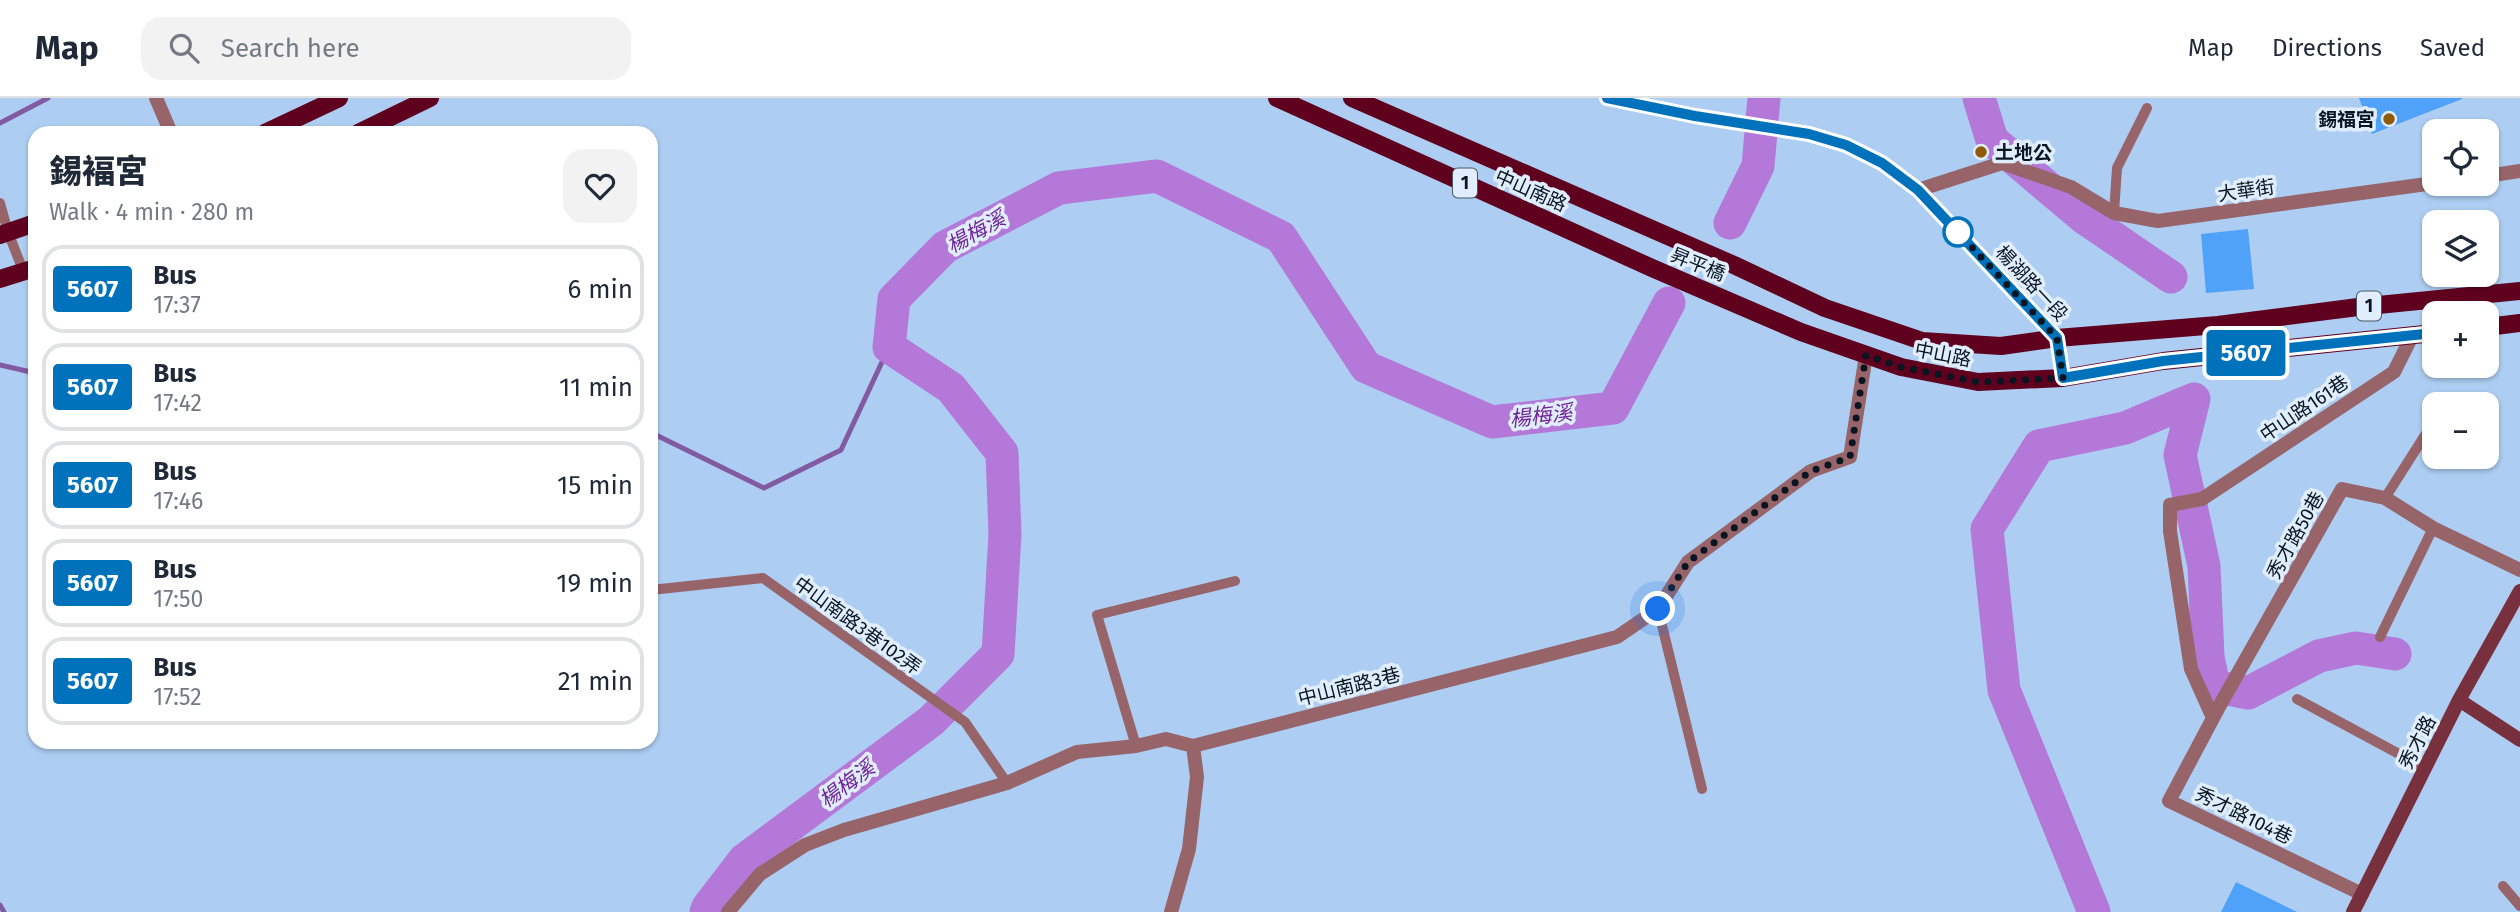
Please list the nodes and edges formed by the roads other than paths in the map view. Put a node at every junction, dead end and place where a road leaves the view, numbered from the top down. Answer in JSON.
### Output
{"nodes":[{"id":1,"x":156,"y":98,"type":"edge"},
{"id":2,"x":339,"y":98,"type":"edge"},
{"id":3,"x":430,"y":98,"type":"edge"},
{"id":4,"x":1277,"y":98,"type":"edge"},
{"id":5,"x":1352,"y":98,"type":"edge"},
{"id":6,"x":1607,"y":98,"type":"edge"},
{"id":7,"x":2147,"y":108,"type":"dead end"},
{"id":8,"x":168,"y":126,"type":"edge"},
{"id":9,"x":280,"y":126,"type":"edge"},
{"id":10,"x":372,"y":126,"type":"edge"},
{"id":11,"x":2520,"y":172,"type":"edge"},
{"id":12,"x":2499,"y":175,"type":"edge"},
{"id":13,"x":2422,"y":185,"type":"edge"},
{"id":14,"x":1918,"y":190,"type":"junction"},
{"id":15,"x":0,"y":203,"type":"edge"},
{"id":16,"x":2114,"y":213,"type":"junction"},
{"id":17,"x":28,"y":225,"type":"edge"},
{"id":18,"x":1660,"y":233,"type":"joint"},
{"id":19,"x":4,"y":234,"type":"edge"},
{"id":20,"x":1734,"y":265,"type":"joint"},
{"id":21,"x":1652,"y":268,"type":"joint"},
{"id":22,"x":28,"y":269,"type":"edge"},
{"id":23,"x":28,"y":270,"type":"edge"},
{"id":24,"x":0,"y":279,"type":"edge"},
{"id":25,"x":2520,"y":292,"type":"edge"},
{"id":26,"x":1728,"y":299,"type":"joint"},
{"id":27,"x":2520,"y":323,"type":"edge"},
{"id":28,"x":2499,"y":326,"type":"edge"},
{"id":29,"x":2422,"y":335,"type":"edge"},
{"id":30,"x":2412,"y":336,"type":"junction"},
{"id":31,"x":2057,"y":338,"type":"junction"},
{"id":32,"x":1866,"y":355,"type":"junction"},
{"id":33,"x":2063,"y":378,"type":"junction"},
{"id":34,"x":2422,"y":440,"type":"edge"},
{"id":35,"x":2385,"y":498,"type":"junction"},
{"id":36,"x":2433,"y":528,"type":"junction"},
{"id":37,"x":2520,"y":570,"type":"edge"},
{"id":38,"x":1234,"y":581,"type":"dead end"},
{"id":39,"x":658,"y":589,"type":"edge"},
{"id":40,"x":2520,"y":591,"type":"edge"},
{"id":41,"x":1658,"y":609,"type":"junction"},
{"id":42,"x":2380,"y":637,"type":"dead end"},
{"id":43,"x":2297,"y":699,"type":"dead end"},
{"id":44,"x":2459,"y":700,"type":"junction"},
{"id":45,"x":2217,"y":711,"type":"junction"},
{"id":46,"x":2520,"y":740,"type":"edge"},
{"id":47,"x":1136,"y":746,"type":"junction"},
{"id":48,"x":1193,"y":746,"type":"junction"},
{"id":49,"x":2425,"y":768,"type":"junction"},
{"id":50,"x":1007,"y":783,"type":"junction"},
{"id":51,"x":1702,"y":789,"type":"dead end"},
{"id":52,"x":2503,"y":886,"type":"dead end"},
{"id":53,"x":2362,"y":894,"type":"junction"},
{"id":54,"x":2520,"y":906,"type":"edge"},
{"id":55,"x":1175,"y":909,"type":"edge"},
{"id":56,"x":728,"y":912,"type":"edge"},
{"id":57,"x":2353,"y":912,"type":"edge"}],
"edges":[{"from":1,"to":8,"type":"street"},
{"from":2,"to":9,"type":"main road"},
{"from":3,"to":10,"type":"main road"},
{"from":4,"to":21,"type":"main road","name":"中山南路","number":"1"},
{"from":5,"to":18,"type":"main road","name":"中山南路","number":"1"},
{"from":6,"to":14,"type":"street","name":"楊湖路一段"},
{"from":7,"to":16,"type":"lane"},
{"from":11,"to":12,"type":"street"},
{"from":13,"to":16,"type":"street","name":"大華街"},
{"from":14,"to":16,"type":"street","name":"大華街"},
{"from":14,"to":31,"type":"street","name":"楊湖路一段"},
{"from":15,"to":19,"type":"lane"},
{"from":17,"to":19,"type":"main road"},
{"from":18,"to":20,"type":"main road","name":"昇平橋","number":"1"},
{"from":19,"to":22,"type":"lane"},
{"from":20,"to":31,"type":"main road","name":"中山路","number":"1"},
{"from":21,"to":26,"type":"main road","name":"昇平橋","number":"1"},
{"from":23,"to":24,"type":"main road"},
{"from":25,"to":31,"type":"main road","name":"中山路","number":"1"},
{"from":26,"to":32,"type":"main road","name":"中山路","number":"1"},
{"from":27,"to":28,"type":"main road"},
{"from":29,"to":30,"type":"main road","number":"1"},
{"from":30,"to":33,"type":"main road","name":"中山路","number":"1"},
{"from":30,"to":45,"type":"street","name":"中山路161巷"},
{"from":31,"to":33,"type":"street","name":"楊湖路一段"},
{"from":32,"to":33,"type":"main road","name":"中山路","number":"1"},
{"from":32,"to":41,"type":"street","name":"中山南路3巷"},
{"from":34,"to":35,"type":"lane"},
{"from":35,"to":36,"type":"street","name":"秀才路50巷"},
{"from":35,"to":45,"type":"street","name":"秀才路50巷"},
{"from":36,"to":37,"type":"street","name":"秀才路50巷"},
{"from":36,"to":42,"type":"lane"},
{"from":38,"to":47,"type":"lane"},
{"from":39,"to":50,"type":"lane","name":"中山南路3巷102弄"},
{"from":40,"to":44,"type":"street","name":"秀才路"},
{"from":41,"to":48,"type":"street","name":"中山南路3巷"},
{"from":41,"to":51,"type":"lane"},
{"from":43,"to":49,"type":"lane"},
{"from":44,"to":46,"type":"street"},
{"from":44,"to":49,"type":"street","name":"秀才路"},
{"from":45,"to":53,"type":"street","name":"秀才路104巷"},
{"from":47,"to":48,"type":"street","name":"中山南路3巷"},
{"from":47,"to":50,"type":"street","name":"中山南路3巷"},
{"from":48,"to":55,"type":"street"},
{"from":49,"to":53,"type":"street","name":"秀才路"},
{"from":50,"to":56,"type":"street","name":"中山南路3巷"},
{"from":52,"to":54,"type":"lane"},
{"from":53,"to":57,"type":"street","name":"秀才路"}]}
